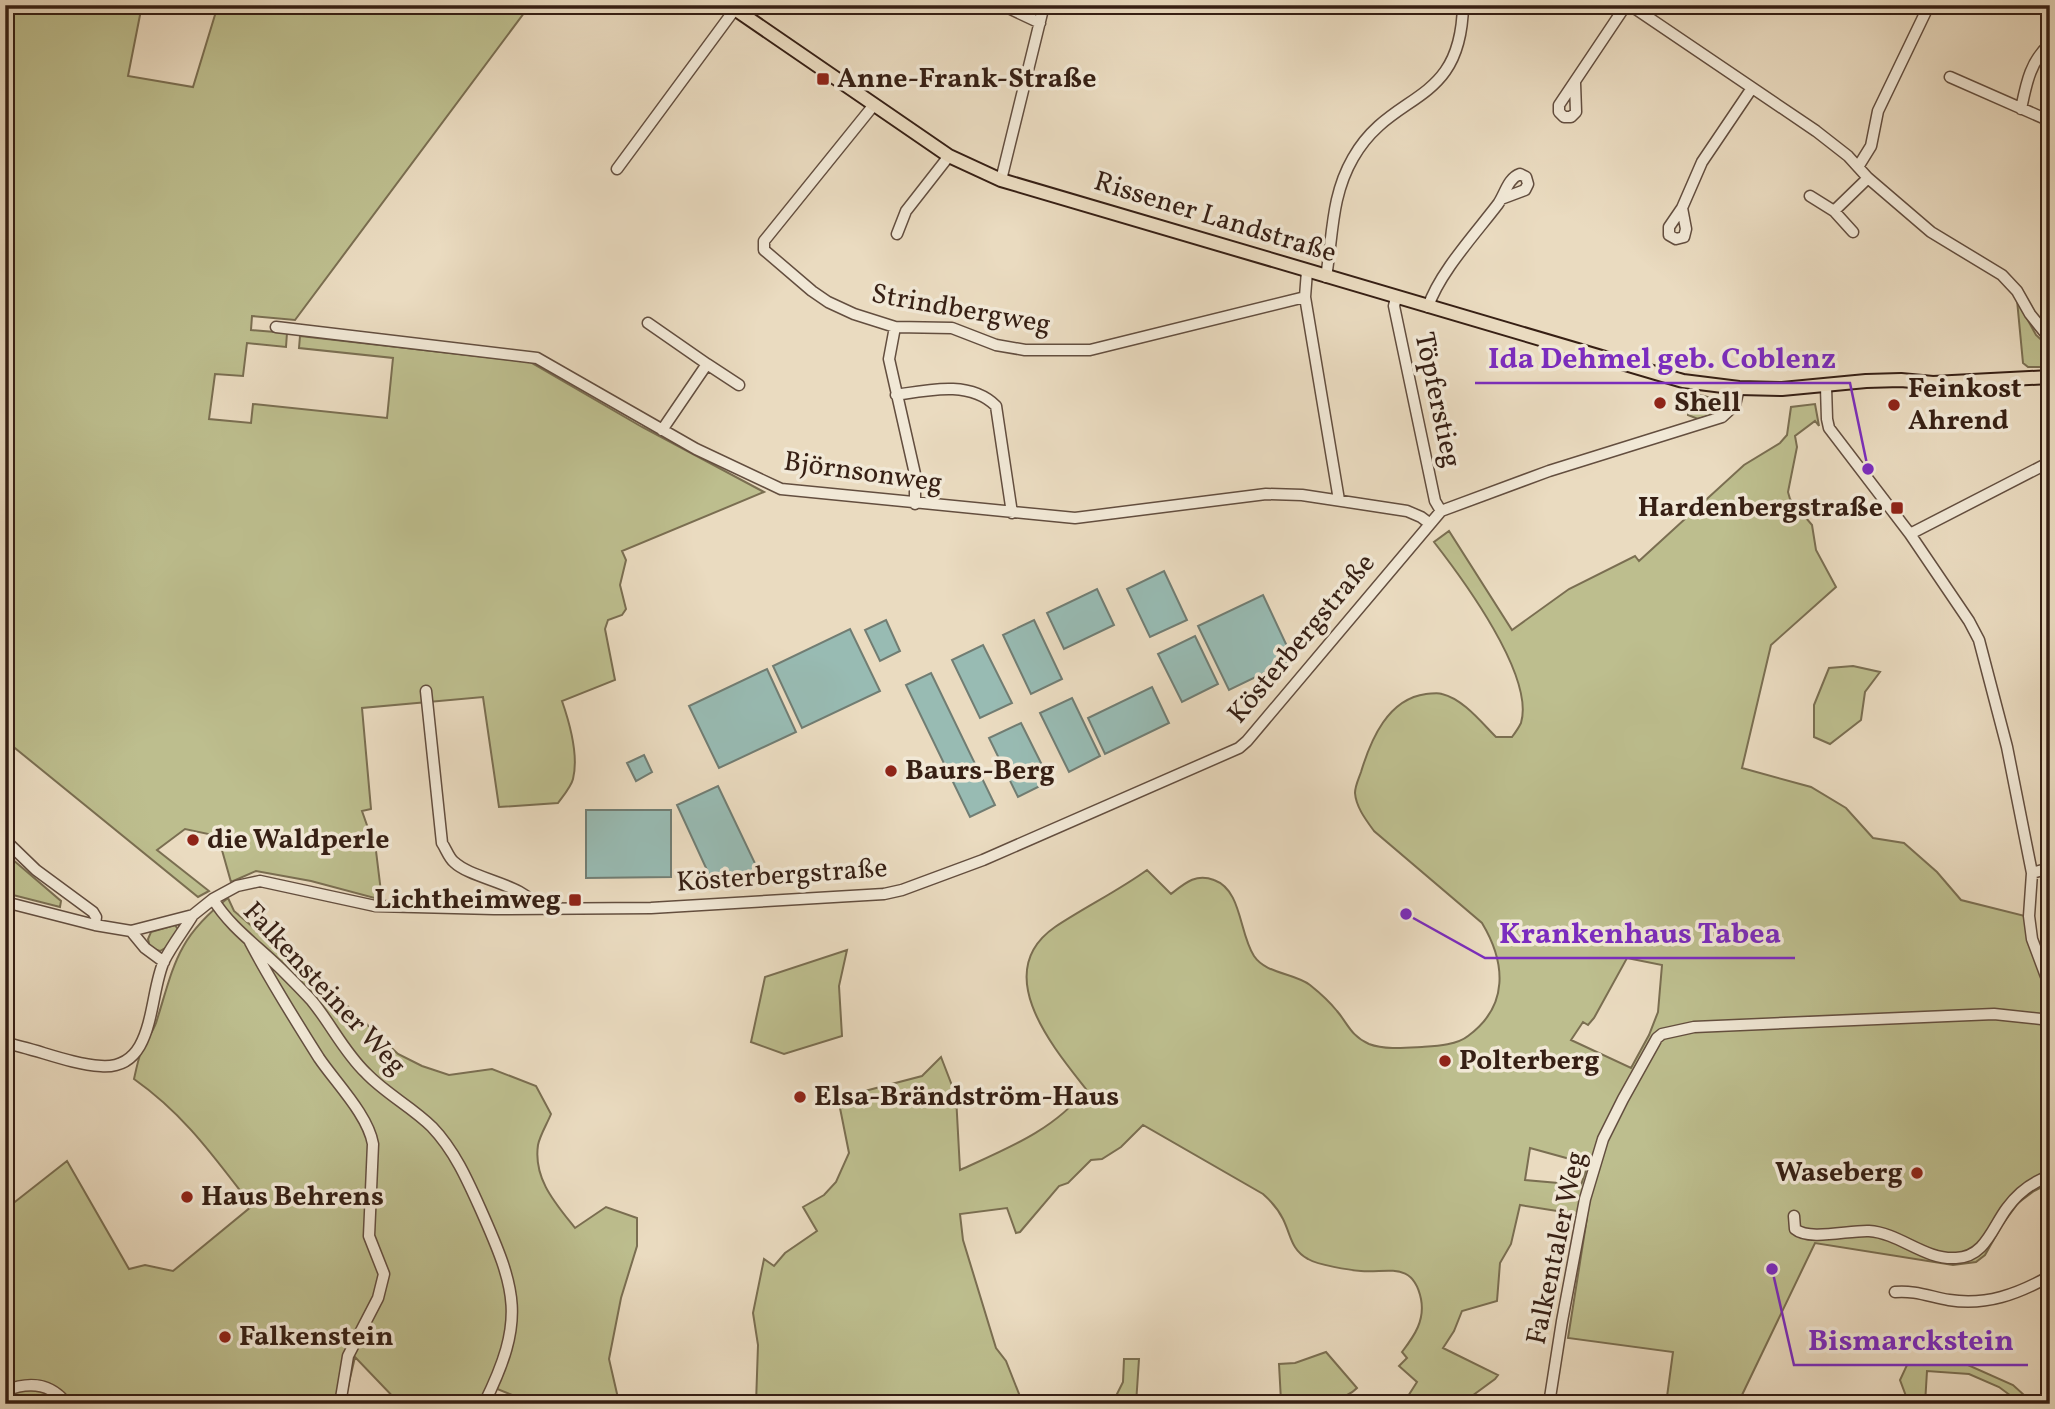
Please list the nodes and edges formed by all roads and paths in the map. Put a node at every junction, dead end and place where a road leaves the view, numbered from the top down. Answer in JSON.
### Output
{"nodes":[{"id":1,"x":1002,"y":5,"type":"edge"},
{"id":2,"x":1044,"y":5,"type":"edge"},
{"id":3,"x":1463,"y":5,"type":"edge"},
{"id":4,"x":1628,"y":5,"type":"edge"},
{"id":5,"x":1929,"y":5,"type":"edge"},
{"id":6,"x":739,"y":9,"type":"edge"},
{"id":7,"x":1040,"y":23,"type":"junction"},
{"id":8,"x":2050,"y":44,"type":"edge"},
{"id":9,"x":1950,"y":77,"type":"dead end"},
{"id":10,"x":1575,"y":83,"type":"dead end"},
{"id":11,"x":1752,"y":88,"type":"junction"},
{"id":12,"x":873,"y":106,"type":"junction"},
{"id":13,"x":2021,"y":108,"type":"junction"},
{"id":14,"x":2050,"y":121,"type":"edge"},
{"id":15,"x":948,"y":156,"type":"junction"},
{"id":16,"x":1858,"y":167,"type":"junction"},
{"id":17,"x":617,"y":169,"type":"dead end"},
{"id":18,"x":1868,"y":178,"type":"junction"},
{"id":19,"x":1001,"y":180,"type":"junction"},
{"id":20,"x":1810,"y":196,"type":"dead end"},
{"id":21,"x":1501,"y":199,"type":"dead end"},
{"id":22,"x":1682,"y":208,"type":"dead end"},
{"id":23,"x":1834,"y":211,"type":"junction"},
{"id":24,"x":1853,"y":232,"type":"dead end"},
{"id":25,"x":897,"y":234,"type":"dead end"},
{"id":26,"x":1307,"y":271,"type":"junction"},
{"id":27,"x":1326,"y":276,"type":"junction"},
{"id":28,"x":1305,"y":297,"type":"junction"},
{"id":29,"x":1396,"y":298,"type":"junction"},
{"id":30,"x":1428,"y":307,"type":"junction"},
{"id":31,"x":648,"y":323,"type":"dead end"},
{"id":32,"x":276,"y":327,"type":"dead end"},
{"id":33,"x":895,"y":327,"type":"junction"},
{"id":34,"x":2050,"y":339,"type":"edge"},
{"id":35,"x":707,"y":364,"type":"junction"},
{"id":36,"x":2050,"y":377,"type":"edge"},
{"id":37,"x":739,"y":385,"type":"dead end"},
{"id":38,"x":1734,"y":387,"type":"junction"},
{"id":39,"x":1826,"y":387,"type":"junction"},
{"id":40,"x":896,"y":395,"type":"junction"},
{"id":41,"x":662,"y":430,"type":"junction"},
{"id":42,"x":2050,"y":462,"type":"edge"},
{"id":43,"x":1339,"y":500,"type":"junction"},
{"id":44,"x":915,"y":504,"type":"junction"},
{"id":45,"x":1441,"y":511,"type":"junction"},
{"id":46,"x":1012,"y":513,"type":"junction"},
{"id":47,"x":1429,"y":523,"type":"junction"},
{"id":48,"x":1910,"y":534,"type":"junction"},
{"id":49,"x":426,"y":691,"type":"dead end"},
{"id":50,"x":5,"y":840,"type":"edge"},
{"id":51,"x":2050,"y":868,"type":"edge"},
{"id":52,"x":2032,"y":873,"type":"junction"},
{"id":53,"x":213,"y":899,"type":"junction"},
{"id":54,"x":5,"y":902,"type":"edge"},
{"id":55,"x":537,"y":909,"type":"junction"},
{"id":56,"x":193,"y":915,"type":"junction"},
{"id":57,"x":95,"y":925,"type":"junction"},
{"id":58,"x":131,"y":932,"type":"junction"},
{"id":59,"x":250,"y":942,"type":"junction"},
{"id":60,"x":164,"y":962,"type":"junction"},
{"id":61,"x":2050,"y":987,"type":"edge"},
{"id":62,"x":2050,"y":1020,"type":"edge"},
{"id":63,"x":5,"y":1044,"type":"edge"},
{"id":64,"x":2050,"y":1176,"type":"edge"},
{"id":65,"x":1794,"y":1216,"type":"dead end"},
{"id":66,"x":2050,"y":1276,"type":"edge"},
{"id":67,"x":1895,"y":1292,"type":"dead end"},
{"id":68,"x":5,"y":1391,"type":"edge"},
{"id":69,"x":66,"y":1404,"type":"edge"},
{"id":70,"x":340,"y":1404,"type":"edge"},
{"id":71,"x":484,"y":1404,"type":"edge"},
{"id":72,"x":1549,"y":1404,"type":"edge"}],
"edges":[{"from":1,"to":7,"type":"street"},
{"from":2,"to":7,"type":"street"},
{"from":3,"to":27,"type":"street"},
{"from":4,"to":10,"type":"street"},
{"from":4,"to":11,"type":"street"},
{"from":5,"to":16,"type":"street"},
{"from":6,"to":12,"type":"main road","name":"Rissener Landstraße"},
{"from":6,"to":17,"type":"street"},
{"from":7,"to":19,"type":"street"},
{"from":8,"to":13,"type":"street"},
{"from":9,"to":13,"type":"street"},
{"from":11,"to":16,"type":"street"},
{"from":11,"to":22,"type":"street"},
{"from":12,"to":15,"type":"main road","name":"Rissener Landstraße"},
{"from":12,"to":33,"type":"street","name":"Strindbergweg"},
{"from":13,"to":14,"type":"street"},
{"from":15,"to":19,"type":"main road","name":"Rissener Landstraße"},
{"from":15,"to":25,"type":"street"},
{"from":16,"to":18,"type":"street"},
{"from":18,"to":23,"type":"street"},
{"from":18,"to":34,"type":"street"},
{"from":19,"to":26,"type":"main road","name":"Rissener Landstraße"},
{"from":20,"to":23,"type":"street"},
{"from":21,"to":30,"type":"street"},
{"from":23,"to":24,"type":"street"},
{"from":26,"to":27,"type":"main road","name":"Rissener Landstraße"},
{"from":26,"to":28,"type":"street"},
{"from":27,"to":29,"type":"main road","name":"Rissener Landstraße"},
{"from":28,"to":33,"type":"street","name":"Strindbergweg"},
{"from":28,"to":43,"type":"street"},
{"from":29,"to":30,"type":"main road","name":"Rissener Landstraße"},
{"from":29,"to":45,"type":"street","name":"Töpferstieg"},
{"from":30,"to":38,"type":"main road","name":"Rissener Landstraße"},
{"from":31,"to":35,"type":"street"},
{"from":32,"to":41,"type":"street","name":"Björnsonweg"},
{"from":33,"to":40,"type":"street"},
{"from":35,"to":37,"type":"street"},
{"from":35,"to":41,"type":"street"},
{"from":36,"to":39,"type":"main road","name":"Rissener Landstraße"},
{"from":38,"to":39,"type":"main road","name":"Rissener Landstraße"},
{"from":38,"to":45,"type":"street","name":"Kösterbergstraße"},
{"from":39,"to":48,"type":"street"},
{"from":40,"to":44,"type":"street"},
{"from":40,"to":46,"type":"street"},
{"from":41,"to":44,"type":"street","name":"Björnsonweg"},
{"from":42,"to":48,"type":"street"},
{"from":43,"to":46,"type":"street","name":"Björnsonweg"},
{"from":43,"to":47,"type":"street","name":"Björnsonweg"},
{"from":44,"to":46,"type":"street","name":"Björnsonweg"},
{"from":45,"to":47,"type":"street","name":"Kösterbergstraße"},
{"from":47,"to":55,"type":"street","name":"Kösterbergstraße"},
{"from":48,"to":52,"type":"street"},
{"from":49,"to":55,"type":"street"},
{"from":50,"to":57,"type":"street"},
{"from":51,"to":52,"type":"street"},
{"from":52,"to":61,"type":"street"},
{"from":53,"to":55,"type":"street","name":"Kösterbergstraße"},
{"from":53,"to":56,"type":"street","name":"Kösterbergstraße"},
{"from":53,"to":59,"type":"street","name":"Falkensteiner Weg"},
{"from":54,"to":57,"type":"street"},
{"from":56,"to":58,"type":"street","name":"Kösterbergstraße"},
{"from":56,"to":60,"type":"street"},
{"from":57,"to":58,"type":"street"},
{"from":58,"to":60,"type":"street"},
{"from":59,"to":70,"type":"street"},
{"from":59,"to":71,"type":"street","name":"Falkensteiner Weg"},
{"from":60,"to":63,"type":"street"},
{"from":62,"to":72,"type":"street","name":"Falkentaler Weg"},
{"from":64,"to":65,"type":"street"},
{"from":66,"to":67,"type":"street"},
{"from":68,"to":69,"type":"street"}]}
